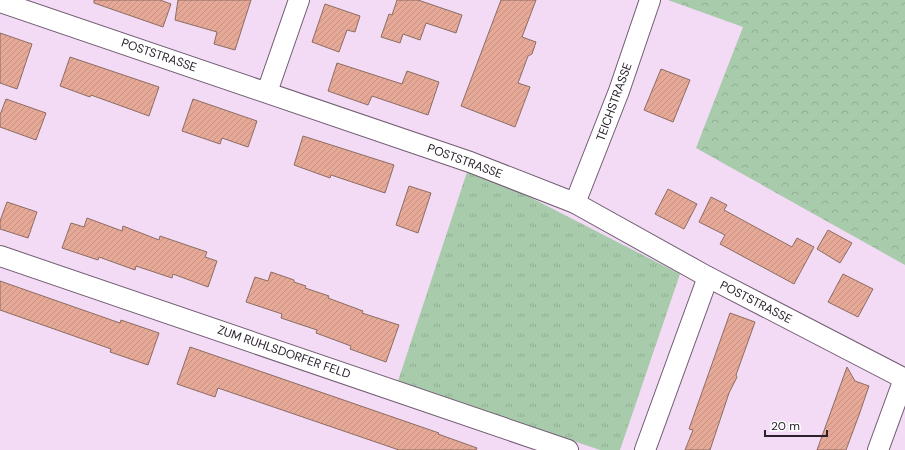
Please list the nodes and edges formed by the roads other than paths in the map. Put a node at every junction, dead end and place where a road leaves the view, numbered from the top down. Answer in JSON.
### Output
{"nodes":[{"id":1,"x":298,"y":0,"type":"edge"},
{"id":2,"x":650,"y":0,"type":"edge"},
{"id":3,"x":0,"y":2,"type":"edge"},
{"id":4,"x":266,"y":92,"type":"junction"},
{"id":5,"x":575,"y":203,"type":"junction"},
{"id":6,"x":0,"y":256,"type":"edge"},
{"id":7,"x":708,"y":277,"type":"junction"},
{"id":8,"x":905,"y":379,"type":"edge"},
{"id":9,"x":568,"y":450,"type":"edge"},
{"id":10,"x":645,"y":450,"type":"edge"},
{"id":11,"x":878,"y":450,"type":"edge"}],
"edges":[{"from":1,"to":4,"type":"street"},
{"from":2,"to":5,"type":"street","name":"TEICHSTRASSE"},
{"from":3,"to":4,"type":"street","name":"POSTSTRASSE"},
{"from":4,"to":5,"type":"street","name":"POSTSTRASSE"},
{"from":5,"to":7,"type":"street","name":"POSTSTRASSE"},
{"from":6,"to":9,"type":"street","name":"ZUM RUHLSDORFER FELD"},
{"from":7,"to":8,"type":"street","name":"POSTSTRASSE"},
{"from":7,"to":10,"type":"street"},
{"from":8,"to":11,"type":"street"}]}
